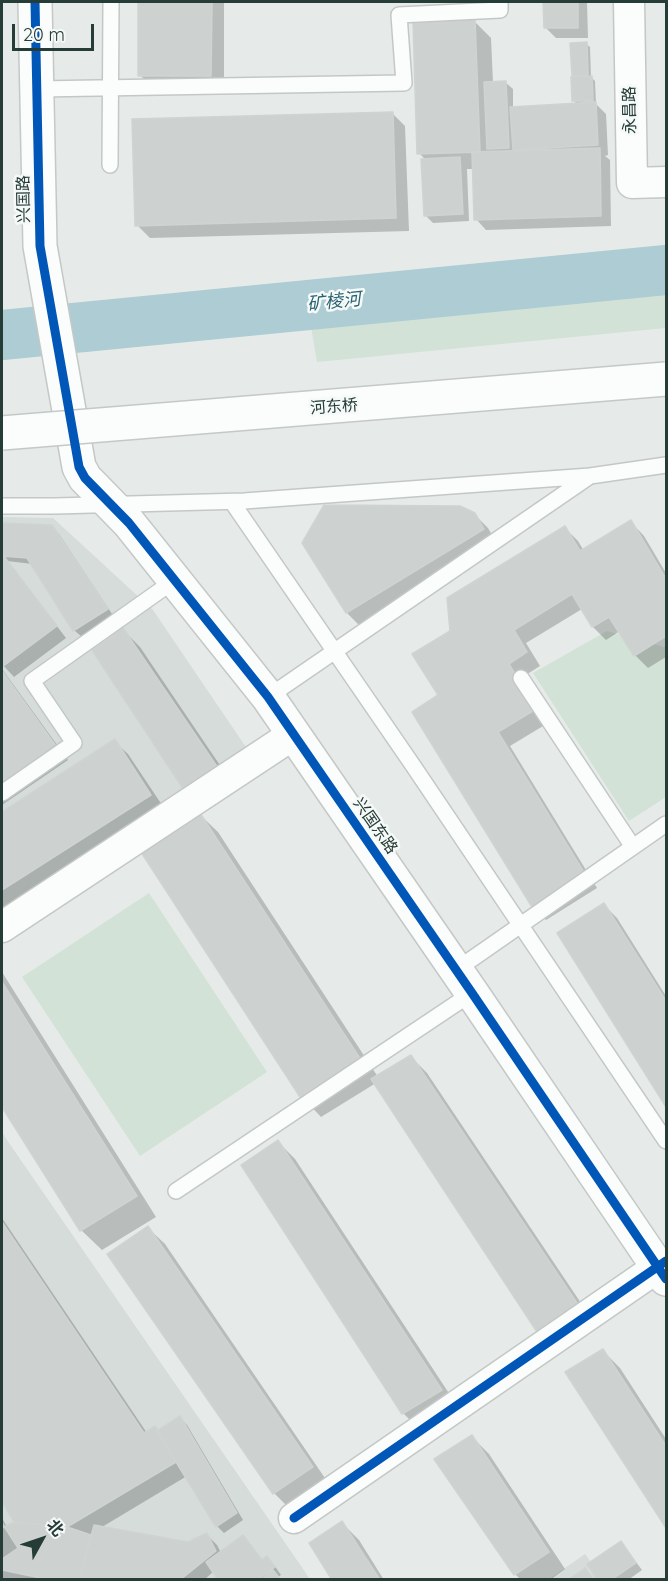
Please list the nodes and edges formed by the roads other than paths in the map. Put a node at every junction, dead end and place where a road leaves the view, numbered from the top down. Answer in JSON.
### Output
{"nodes":[{"id":1,"x":35,"y":2,"type":"edge"},
{"id":2,"x":111,"y":2,"type":"edge"},
{"id":3,"x":500,"y":2,"type":"edge"},
{"id":4,"x":629,"y":2,"type":"edge"},
{"id":5,"x":110,"y":88,"type":"junction"},
{"id":6,"x":37,"y":89,"type":"junction"},
{"id":7,"x":110,"y":165,"type":"dead end"},
{"id":8,"x":666,"y":182,"type":"edge"},
{"id":9,"x":666,"y":379,"type":"edge"},
{"id":10,"x":66,"y":394,"type":"joint"},
{"id":11,"x":2,"y":433,"type":"edge"},
{"id":12,"x":666,"y":465,"type":"edge"},
{"id":13,"x":590,"y":476,"type":"junction"},
{"id":14,"x":232,"y":502,"type":"junction"},
{"id":15,"x":112,"y":505,"type":"junction"},
{"id":16,"x":2,"y":506,"type":"edge"},
{"id":17,"x":175,"y":580,"type":"junction"},
{"id":18,"x":335,"y":651,"type":"junction"},
{"id":19,"x":521,"y":678,"type":"dead end"},
{"id":20,"x":268,"y":697,"type":"junction"},
{"id":21,"x":294,"y":734,"type":"junction"},
{"id":22,"x":2,"y":793,"type":"edge"},
{"id":23,"x":666,"y":824,"type":"edge"},
{"id":24,"x":633,"y":847,"type":"junction"},
{"id":25,"x":520,"y":925,"type":"junction"},
{"id":26,"x":2,"y":927,"type":"edge"},
{"id":27,"x":464,"y":981,"type":"junction"},
{"id":28,"x":666,"y":1141,"type":"edge"},
{"id":29,"x":176,"y":1191,"type":"dead end"},
{"id":30,"x":662,"y":1273,"type":"edge"},
{"id":31,"x":294,"y":1518,"type":"dead end"}],
"edges":[{"from":1,"to":6,"type":"main road","name":"兴国路"},
{"from":2,"to":5,"type":"lane"},
{"from":3,"to":5,"type":"lane"},
{"from":4,"to":8,"type":"street","name":"永昌路"},
{"from":5,"to":6,"type":"lane"},
{"from":5,"to":7,"type":"lane"},
{"from":6,"to":10,"type":"main road","name":"兴国路"},
{"from":9,"to":11,"type":"main road","name":"河东桥","bridge":true},
{"from":10,"to":15,"type":"main road","name":"兴国东路"},
{"from":12,"to":13,"type":"lane"},
{"from":13,"to":14,"type":"lane"},
{"from":13,"to":18,"type":"lane"},
{"from":14,"to":15,"type":"lane"},
{"from":14,"to":18,"type":"lane"},
{"from":15,"to":16,"type":"lane"},
{"from":15,"to":17,"type":"main road","name":"兴国东路"},
{"from":17,"to":20,"type":"main road","name":"兴国东路"},
{"from":17,"to":22,"type":"lane"},
{"from":18,"to":20,"type":"lane"},
{"from":18,"to":25,"type":"lane"},
{"from":19,"to":24,"type":"lane"},
{"from":20,"to":21,"type":"main road","name":"兴国东路"},
{"from":21,"to":26,"type":"street"},
{"from":21,"to":27,"type":"main road","name":"兴国东路"},
{"from":23,"to":24,"type":"lane"},
{"from":24,"to":25,"type":"lane"},
{"from":25,"to":27,"type":"lane"},
{"from":25,"to":28,"type":"lane"},
{"from":27,"to":29,"type":"lane"},
{"from":27,"to":30,"type":"main road","name":"兴国东路"},
{"from":30,"to":31,"type":"street"}]}
